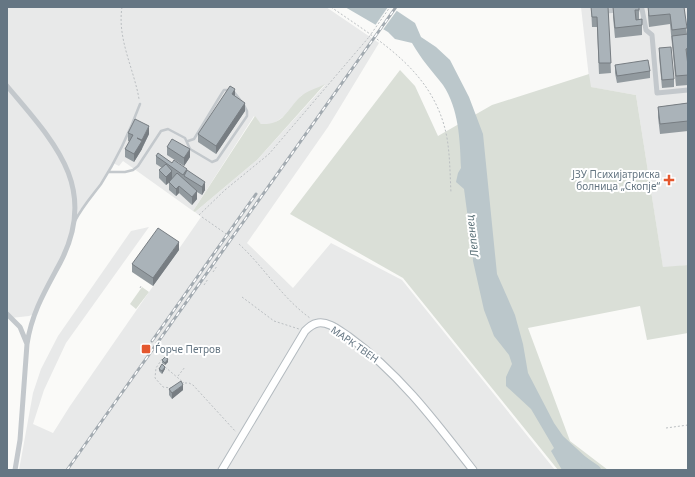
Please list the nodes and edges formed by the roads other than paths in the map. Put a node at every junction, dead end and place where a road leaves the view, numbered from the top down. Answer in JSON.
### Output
{"nodes":[{"id":1,"x":604,"y":7,"type":"edge"},
{"id":2,"x":7,"y":86,"type":"edge"},
{"id":3,"x":688,"y":90,"type":"edge"},
{"id":4,"x":140,"y":104,"type":"road end"},
{"id":5,"x":188,"y":141,"type":"junction"},
{"id":6,"x":108,"y":172,"type":"junction"},
{"id":7,"x":73,"y":225,"type":"junction"},
{"id":8,"x":7,"y":314,"type":"edge"},
{"id":9,"x":27,"y":344,"type":"junction"},
{"id":10,"x":15,"y":470,"type":"edge"},
{"id":11,"x":222,"y":470,"type":"edge"},
{"id":12,"x":473,"y":470,"type":"edge"}],
"edges":[{"from":1,"to":3,"type":"street"},
{"from":2,"to":7,"type":"street"},
{"from":4,"to":6,"type":"lane"},
{"from":5,"to":5,"type":"lane"},
{"from":5,"to":6,"type":"lane"},
{"from":6,"to":7,"type":"lane"},
{"from":7,"to":9,"type":"street"},
{"from":8,"to":9,"type":"street"},
{"from":9,"to":10,"type":"street"},
{"from":11,"to":12,"type":"street","name":"МАРК ТВЕН"}]}
